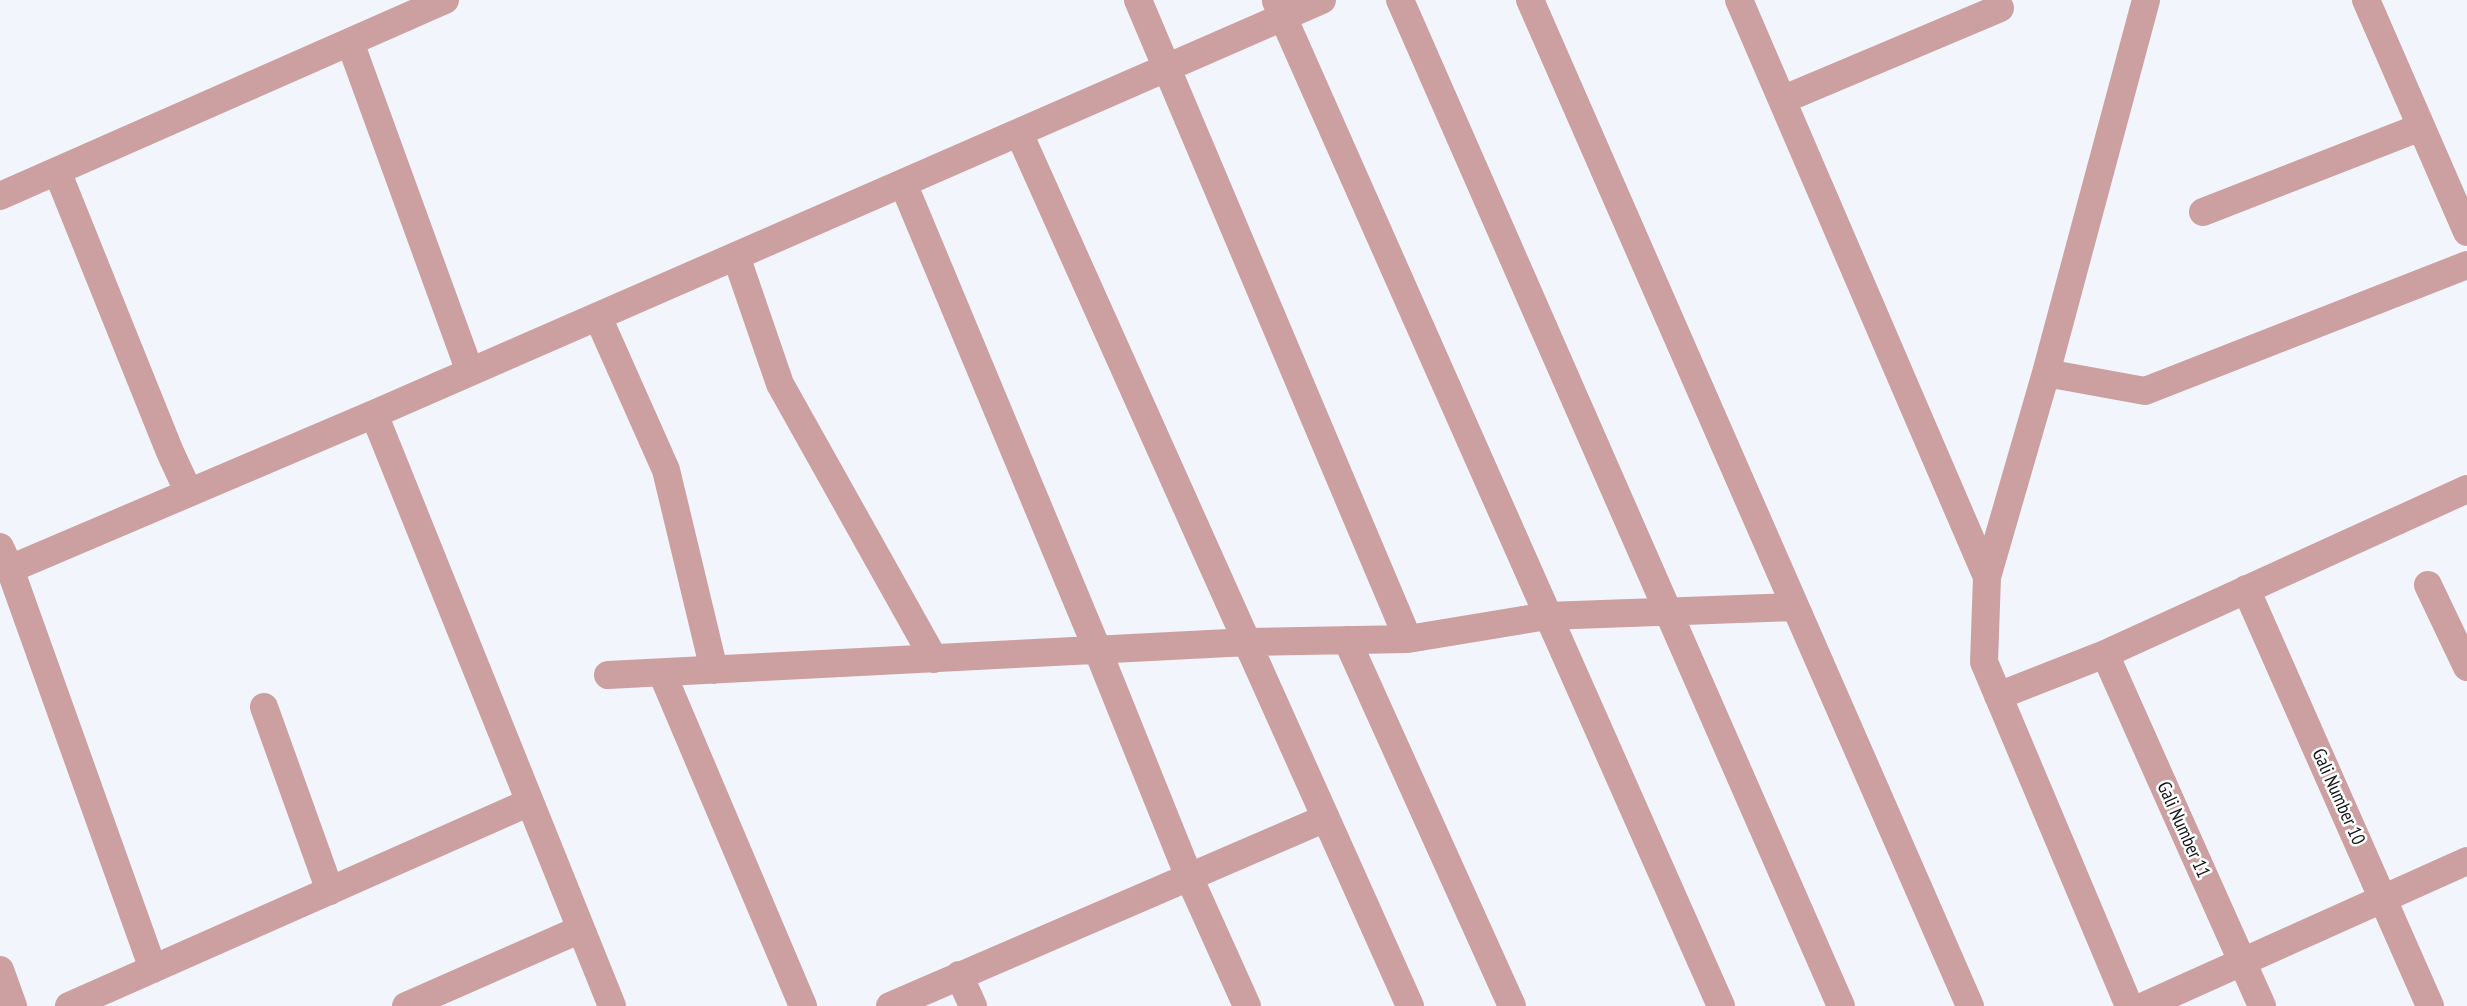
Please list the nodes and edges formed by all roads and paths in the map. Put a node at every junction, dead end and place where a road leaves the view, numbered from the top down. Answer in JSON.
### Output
{"nodes":[{"id":1,"x":445,"y":0,"type":"edge"},
{"id":2,"x":1138,"y":0,"type":"edge"},
{"id":3,"x":1322,"y":0,"type":"edge"},
{"id":4,"x":1400,"y":0,"type":"edge"},
{"id":5,"x":1530,"y":0,"type":"edge"},
{"id":6,"x":1739,"y":0,"type":"edge"},
{"id":7,"x":2146,"y":0,"type":"edge"},
{"id":8,"x":2366,"y":0,"type":"edge"},
{"id":9,"x":2000,"y":8,"type":"dead end"},
{"id":10,"x":1279,"y":9,"type":"edge"},
{"id":11,"x":350,"y":42,"type":"junction"},
{"id":12,"x":1166,"y":68,"type":"junction"},
{"id":13,"x":1782,"y":100,"type":"junction"},
{"id":14,"x":2422,"y":127,"type":"junction"},
{"id":15,"x":1019,"y":133,"type":"junction"},
{"id":16,"x":57,"y":171,"type":"junction"},
{"id":17,"x":903,"y":183,"type":"junction"},
{"id":18,"x":0,"y":196,"type":"edge"},
{"id":19,"x":2203,"y":212,"type":"dead end"},
{"id":20,"x":2467,"y":232,"type":"edge"},
{"id":21,"x":736,"y":256,"type":"junction"},
{"id":22,"x":2467,"y":265,"type":"edge"},
{"id":23,"x":598,"y":316,"type":"junction"},
{"id":24,"x":470,"y":372,"type":"junction"},
{"id":25,"x":2046,"y":372,"type":"junction"},
{"id":26,"x":374,"y":414,"type":"junction"},
{"id":27,"x":2467,"y":489,"type":"edge"},
{"id":28,"x":189,"y":493,"type":"junction"},
{"id":29,"x":5,"y":558,"type":"edge"},
{"id":30,"x":1987,"y":577,"type":"junction"},
{"id":31,"x":2428,"y":585,"type":"dead end"},
{"id":32,"x":2246,"y":589,"type":"junction"},
{"id":33,"x":1794,"y":607,"type":"junction"},
{"id":34,"x":1666,"y":611,"type":"junction"},
{"id":35,"x":1548,"y":616,"type":"junction"},
{"id":36,"x":1408,"y":639,"type":"junction"},
{"id":37,"x":1347,"y":640,"type":"junction"},
{"id":38,"x":1248,"y":642,"type":"junction"},
{"id":39,"x":1098,"y":651,"type":"junction"},
{"id":40,"x":2105,"y":654,"type":"junction"},
{"id":41,"x":934,"y":659,"type":"junction"},
{"id":42,"x":2467,"y":667,"type":"edge"},
{"id":43,"x":714,"y":670,"type":"junction"},
{"id":44,"x":662,"y":673,"type":"junction"},
{"id":45,"x":608,"y":676,"type":"dead end"},
{"id":46,"x":1998,"y":696,"type":"junction"},
{"id":47,"x":264,"y":707,"type":"dead end"},
{"id":48,"x":530,"y":802,"type":"junction"},
{"id":49,"x":1326,"y":818,"type":"junction"},
{"id":50,"x":2467,"y":861,"type":"edge"},
{"id":51,"x":1189,"y":877,"type":"junction"},
{"id":52,"x":330,"y":890,"type":"junction"},
{"id":53,"x":2383,"y":899,"type":"junction"},
{"id":54,"x":581,"y":928,"type":"junction"},
{"id":55,"x":2242,"y":962,"type":"junction"},
{"id":56,"x":153,"y":969,"type":"junction"},
{"id":57,"x":0,"y":970,"type":"edge"},
{"id":58,"x":959,"y":975,"type":"junction"},
{"id":59,"x":422,"y":1003,"type":"edge"},
{"id":60,"x":13,"y":1006,"type":"edge"},
{"id":61,"x":69,"y":1006,"type":"edge"},
{"id":62,"x":612,"y":1006,"type":"edge"},
{"id":63,"x":803,"y":1006,"type":"edge"},
{"id":64,"x":890,"y":1006,"type":"edge"},
{"id":65,"x":973,"y":1006,"type":"edge"},
{"id":66,"x":1247,"y":1006,"type":"edge"},
{"id":67,"x":1410,"y":1006,"type":"edge"},
{"id":68,"x":1512,"y":1006,"type":"edge"},
{"id":69,"x":1721,"y":1006,"type":"edge"},
{"id":70,"x":1841,"y":1006,"type":"edge"},
{"id":71,"x":1970,"y":1006,"type":"edge"},
{"id":72,"x":2129,"y":1006,"type":"edge"},
{"id":73,"x":2144,"y":1006,"type":"edge"},
{"id":74,"x":2262,"y":1006,"type":"edge"},
{"id":75,"x":2430,"y":1006,"type":"edge"}],
"edges":[{"from":1,"to":11,"type":"street"},
{"from":2,"to":12,"type":"street"},
{"from":3,"to":10,"type":"street"},
{"from":4,"to":34,"type":"street"},
{"from":5,"to":33,"type":"street"},
{"from":6,"to":13,"type":"street"},
{"from":7,"to":25,"type":"street"},
{"from":8,"to":14,"type":"street"},
{"from":9,"to":13,"type":"street"},
{"from":10,"to":12,"type":"street"},
{"from":10,"to":35,"type":"street"},
{"from":11,"to":16,"type":"street"},
{"from":11,"to":24,"type":"street"},
{"from":12,"to":15,"type":"street"},
{"from":12,"to":36,"type":"street"},
{"from":13,"to":30,"type":"street"},
{"from":14,"to":19,"type":"street"},
{"from":14,"to":20,"type":"street"},
{"from":15,"to":17,"type":"street"},
{"from":15,"to":38,"type":"street"},
{"from":16,"to":18,"type":"street"},
{"from":16,"to":28,"type":"street"},
{"from":17,"to":21,"type":"street"},
{"from":17,"to":39,"type":"street"},
{"from":21,"to":23,"type":"street"},
{"from":21,"to":41,"type":"street"},
{"from":22,"to":25,"type":"street"},
{"from":23,"to":24,"type":"street"},
{"from":23,"to":43,"type":"street"},
{"from":24,"to":26,"type":"street"},
{"from":25,"to":30,"type":"street"},
{"from":26,"to":28,"type":"street"},
{"from":26,"to":48,"type":"street"},
{"from":27,"to":32,"type":"street"},
{"from":28,"to":29,"type":"street"},
{"from":29,"to":56,"type":"street"},
{"from":30,"to":46,"type":"street"},
{"from":31,"to":42,"type":"street"},
{"from":32,"to":40,"type":"street"},
{"from":32,"to":53,"type":"street","name":"Gali Number 10"},
{"from":33,"to":34,"type":"street"},
{"from":33,"to":71,"type":"street"},
{"from":34,"to":35,"type":"street"},
{"from":34,"to":70,"type":"street"},
{"from":35,"to":36,"type":"street"},
{"from":35,"to":69,"type":"street"},
{"from":36,"to":37,"type":"street"},
{"from":37,"to":38,"type":"street"},
{"from":37,"to":68,"type":"street"},
{"from":38,"to":39,"type":"street"},
{"from":38,"to":49,"type":"street"},
{"from":39,"to":41,"type":"street"},
{"from":39,"to":51,"type":"street"},
{"from":40,"to":46,"type":"street"},
{"from":40,"to":55,"type":"street","name":"Gali Number 11"},
{"from":41,"to":43,"type":"street"},
{"from":43,"to":44,"type":"street"},
{"from":44,"to":45,"type":"street"},
{"from":44,"to":63,"type":"street"},
{"from":46,"to":72,"type":"street"},
{"from":47,"to":52,"type":"street"},
{"from":48,"to":52,"type":"street"},
{"from":48,"to":54,"type":"street"},
{"from":49,"to":51,"type":"street"},
{"from":49,"to":67,"type":"street"},
{"from":50,"to":53,"type":"street"},
{"from":51,"to":58,"type":"street"},
{"from":51,"to":66,"type":"street"},
{"from":52,"to":56,"type":"street"},
{"from":53,"to":55,"type":"street"},
{"from":53,"to":75,"type":"street","name":"Gali Number 10"},
{"from":54,"to":59,"type":"street"},
{"from":54,"to":62,"type":"street"},
{"from":55,"to":73,"type":"street"},
{"from":55,"to":74,"type":"street","name":"Gali Number 11"},
{"from":56,"to":61,"type":"street"},
{"from":57,"to":60,"type":"street"},
{"from":58,"to":64,"type":"street"},
{"from":58,"to":65,"type":"street"}]}
